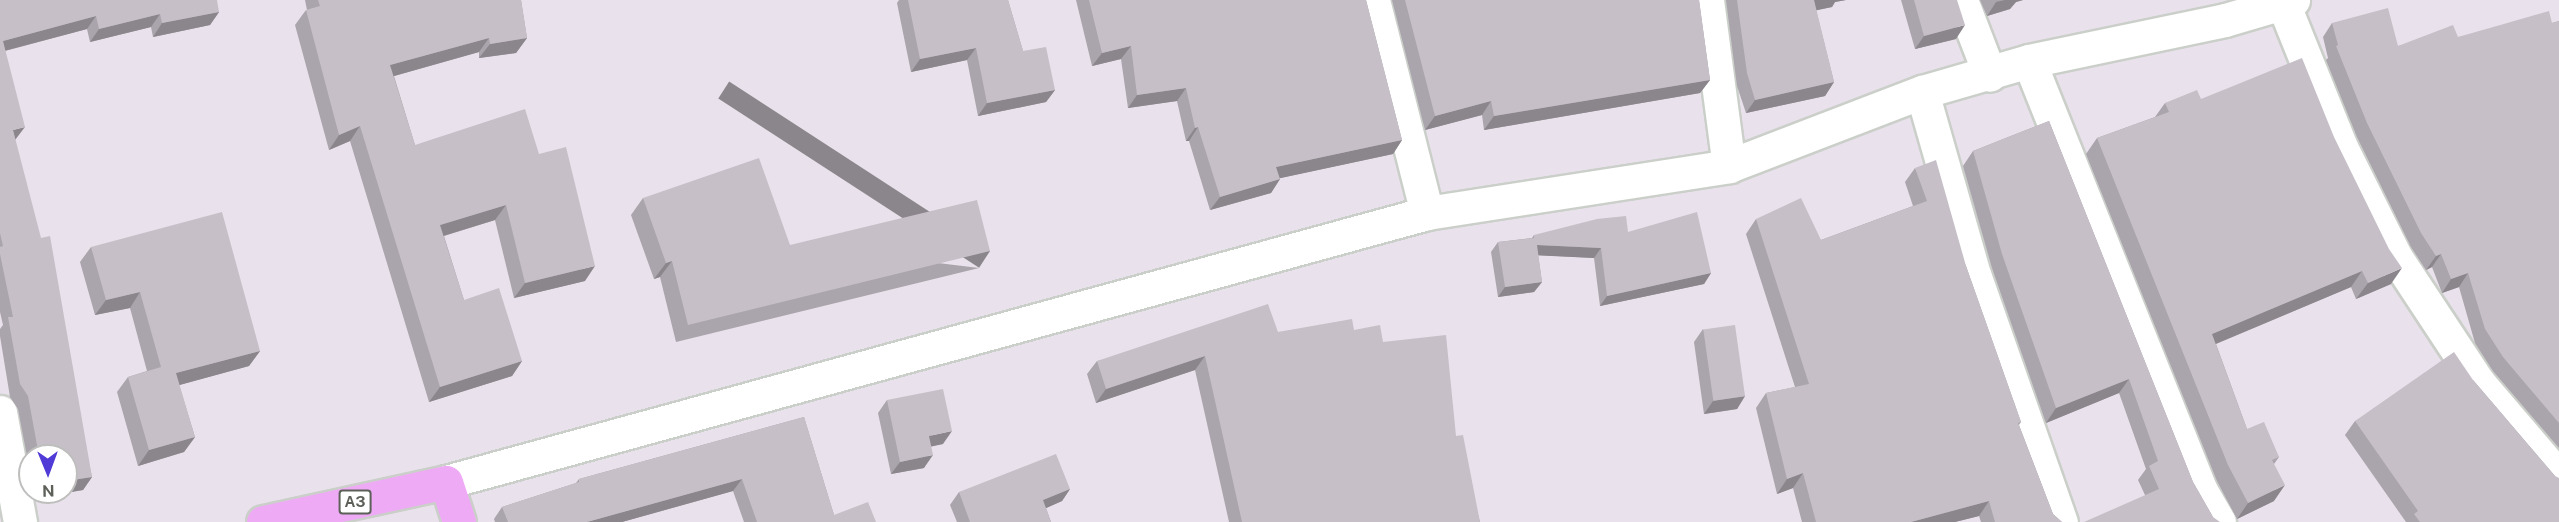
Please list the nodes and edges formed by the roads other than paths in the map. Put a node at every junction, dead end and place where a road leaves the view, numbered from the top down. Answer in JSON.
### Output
{"nodes":[{"id":1,"x":1373,"y":0,"type":"edge"},
{"id":2,"x":1707,"y":0,"type":"edge"},
{"id":3,"x":1961,"y":0,"type":"edge"},
{"id":4,"x":2288,"y":1,"type":"edge"},
{"id":5,"x":2222,"y":10,"type":"edge"},
{"id":6,"x":2029,"y":61,"type":"junction"},
{"id":7,"x":1990,"y":75,"type":"junction"},
{"id":8,"x":1922,"y":92,"type":"junction"},
{"id":9,"x":1729,"y":166,"type":"junction"},
{"id":10,"x":1426,"y":213,"type":"junction"},
{"id":11,"x":0,"y":412,"type":"edge"},
{"id":12,"x":2559,"y":477,"type":"edge"},
{"id":13,"x":446,"y":482,"type":"junction"},
{"id":14,"x":20,"y":522,"type":"edge"},
{"id":15,"x":263,"y":522,"type":"edge"},
{"id":16,"x":459,"y":522,"type":"edge"},
{"id":17,"x":2061,"y":522,"type":"edge"},
{"id":18,"x":2219,"y":522,"type":"edge"}],
"edges":[{"from":1,"to":10,"type":"street"},
{"from":2,"to":9,"type":"street"},
{"from":3,"to":7,"type":"street"},
{"from":4,"to":5,"type":"street"},
{"from":4,"to":12,"type":"street"},
{"from":5,"to":6,"type":"street"},
{"from":6,"to":7,"type":"street"},
{"from":6,"to":18,"type":"street"},
{"from":7,"to":8,"type":"street"},
{"from":8,"to":9,"type":"street"},
{"from":8,"to":17,"type":"street"},
{"from":9,"to":10,"type":"street"},
{"from":10,"to":13,"type":"street"},
{"from":11,"to":14,"type":"street"},
{"from":13,"to":15,"type":"main road","number":"A3"},
{"from":13,"to":16,"type":"main road"}]}
